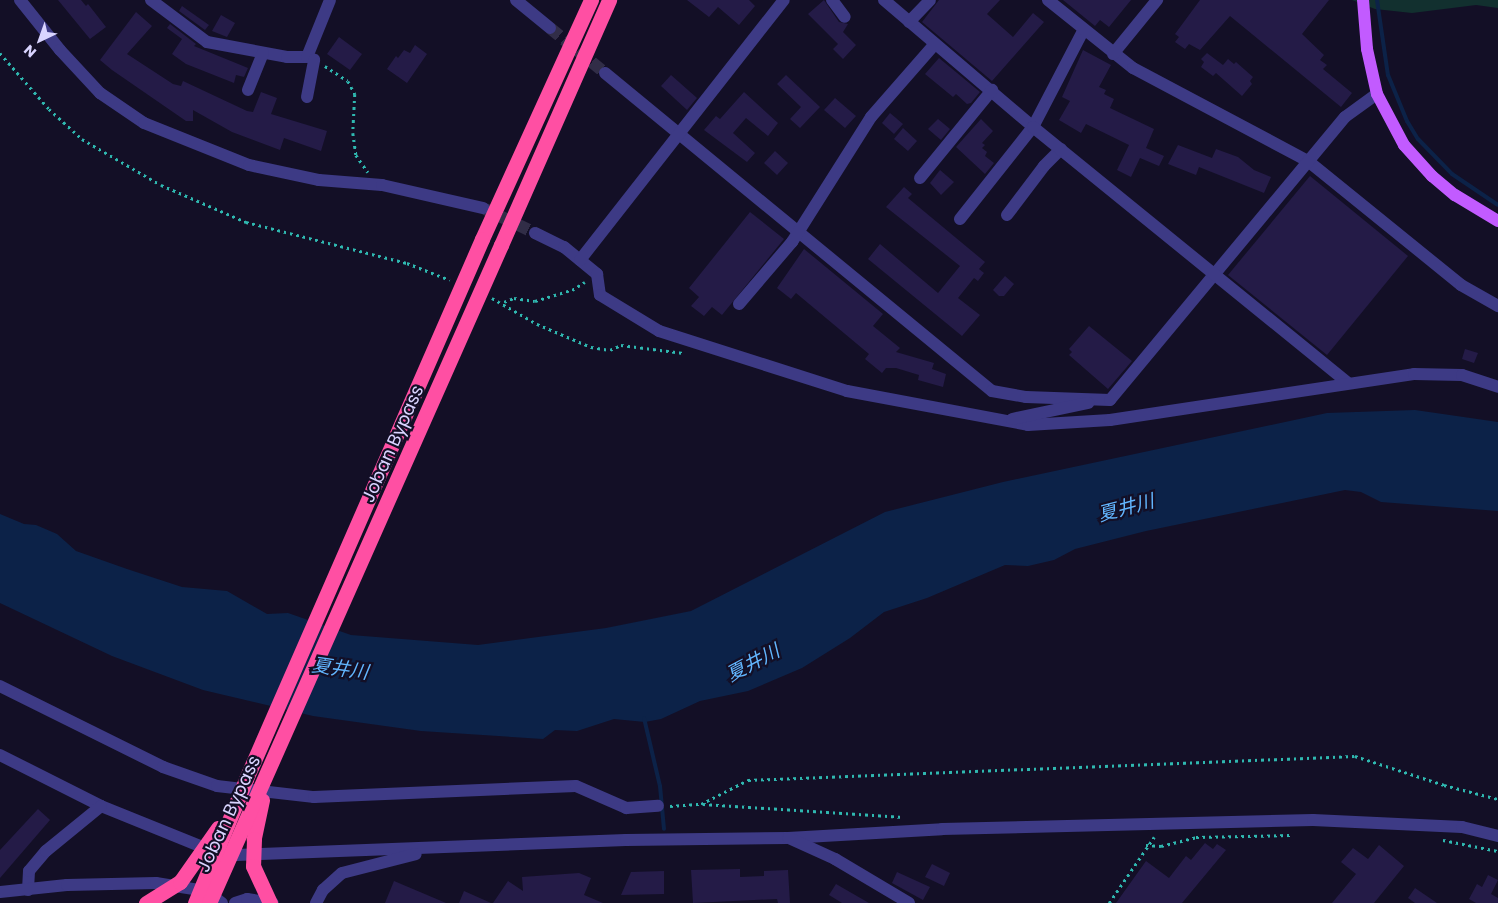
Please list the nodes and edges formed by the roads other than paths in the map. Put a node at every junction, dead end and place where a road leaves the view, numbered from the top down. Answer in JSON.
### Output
{"nodes":[{"id":1,"x":20,"y":0,"type":"edge"},
{"id":2,"x":151,"y":0,"type":"edge"},
{"id":3,"x":330,"y":0,"type":"edge"},
{"id":4,"x":516,"y":0,"type":"edge"},
{"id":5,"x":591,"y":0,"type":"edge"},
{"id":6,"x":609,"y":0,"type":"edge"},
{"id":7,"x":620,"y":0,"type":"edge"},
{"id":8,"x":784,"y":0,"type":"edge"},
{"id":9,"x":832,"y":0,"type":"edge"},
{"id":10,"x":884,"y":0,"type":"edge"},
{"id":11,"x":930,"y":0,"type":"edge"},
{"id":12,"x":1048,"y":0,"type":"edge"},
{"id":13,"x":1157,"y":0,"type":"edge"},
{"id":14,"x":1362,"y":0,"type":"edge"},
{"id":15,"x":846,"y":17,"type":"dead end"},
{"id":16,"x":909,"y":22,"type":"junction"},
{"id":17,"x":550,"y":28,"type":"tunnel mouth"},
{"id":18,"x":1083,"y":31,"type":"junction"},
{"id":19,"x":935,"y":44,"type":"junction"},
{"id":20,"x":263,"y":54,"type":"junction"},
{"id":21,"x":1113,"y":54,"type":"junction"},
{"id":22,"x":586,"y":55,"type":"junction"},
{"id":23,"x":314,"y":60,"type":"road end"},
{"id":24,"x":605,"y":73,"type":"tunnel mouth"},
{"id":25,"x":248,"y":90,"type":"dead end"},
{"id":26,"x":992,"y":90,"type":"junction"},
{"id":27,"x":1377,"y":94,"type":"junction"},
{"id":28,"x":307,"y":97,"type":"dead end"},
{"id":29,"x":1033,"y":127,"type":"junction"},
{"id":30,"x":682,"y":134,"type":"junction"},
{"id":31,"x":1061,"y":149,"type":"junction"},
{"id":32,"x":1308,"y":160,"type":"junction"},
{"id":33,"x":920,"y":178,"type":"dead end"},
{"id":34,"x":483,"y":208,"type":"tunnel mouth"},
{"id":35,"x":1007,"y":215,"type":"dead end"},
{"id":36,"x":960,"y":219,"type":"dead end"},
{"id":37,"x":1498,"y":220,"type":"edge"},
{"id":38,"x":797,"y":231,"type":"junction"},
{"id":39,"x":535,"y":233,"type":"tunnel mouth"},
{"id":40,"x":580,"y":260,"type":"junction"},
{"id":41,"x":1214,"y":271,"type":"junction"},
{"id":42,"x":739,"y":304,"type":"dead end"},
{"id":43,"x":1498,"y":306,"type":"edge"},
{"id":44,"x":1347,"y":382,"type":"junction"},
{"id":45,"x":1498,"y":387,"type":"edge"},
{"id":46,"x":1105,"y":399,"type":"junction"},
{"id":47,"x":1131,"y":416,"type":"junction"},
{"id":48,"x":1006,"y":420,"type":"junction"},
{"id":49,"x":0,"y":686,"type":"edge"},
{"id":50,"x":0,"y":755,"type":"edge"},
{"id":51,"x":246,"y":779,"type":"junction"},
{"id":52,"x":265,"y":782,"type":"junction"},
{"id":53,"x":102,"y":806,"type":"junction"},
{"id":54,"x":664,"y":806,"type":"road end"},
{"id":55,"x":1498,"y":836,"type":"edge"},
{"id":56,"x":788,"y":838,"type":"junction"},
{"id":57,"x":434,"y":848,"type":"junction"},
{"id":58,"x":28,"y":890,"type":"junction"},
{"id":59,"x":0,"y":892,"type":"edge"},
{"id":60,"x":900,"y":901,"type":"edge"},
{"id":61,"x":146,"y":903,"type":"edge"},
{"id":62,"x":195,"y":903,"type":"edge"},
{"id":63,"x":209,"y":903,"type":"edge"},
{"id":64,"x":222,"y":903,"type":"edge"},
{"id":65,"x":235,"y":903,"type":"edge"},
{"id":66,"x":271,"y":903,"type":"edge"},
{"id":67,"x":316,"y":903,"type":"edge"}],
"edges":[{"from":1,"to":34,"type":"street"},
{"from":2,"to":20,"type":"street"},
{"from":3,"to":20,"type":"street"},
{"from":4,"to":17,"type":"street"},
{"from":5,"to":51,"type":"highway","name":"Joban Bypass","bridge":true},
{"from":6,"to":22,"type":"highway","name":"Joban Bypass"},
{"from":7,"to":22,"type":"highway"},
{"from":8,"to":30,"type":"street"},
{"from":9,"to":15,"type":"street"},
{"from":10,"to":16,"type":"street"},
{"from":11,"to":16,"type":"street"},
{"from":12,"to":18,"type":"street"},
{"from":13,"to":21,"type":"street"},
{"from":14,"to":27,"type":"main road"},
{"from":16,"to":19,"type":"street"},
{"from":18,"to":21,"type":"street"},
{"from":18,"to":29,"type":"street"},
{"from":19,"to":26,"type":"street"},
{"from":19,"to":38,"type":"street"},
{"from":20,"to":25,"type":"street"},
{"from":21,"to":32,"type":"street"},
{"from":22,"to":52,"type":"highway","name":"Joban Bypass","bridge":true},
{"from":23,"to":28,"type":"street"},
{"from":24,"to":30,"type":"street"},
{"from":26,"to":29,"type":"street"},
{"from":26,"to":33,"type":"street"},
{"from":27,"to":32,"type":"street"},
{"from":27,"to":37,"type":"main road"},
{"from":29,"to":31,"type":"street"},
{"from":29,"to":36,"type":"street"},
{"from":30,"to":38,"type":"street"},
{"from":30,"to":40,"type":"street"},
{"from":31,"to":35,"type":"street"},
{"from":31,"to":41,"type":"street"},
{"from":32,"to":41,"type":"street"},
{"from":32,"to":43,"type":"street"},
{"from":38,"to":42,"type":"street"},
{"from":38,"to":46,"type":"street"},
{"from":39,"to":40,"type":"street"},
{"from":40,"to":48,"type":"street"},
{"from":41,"to":44,"type":"street"},
{"from":41,"to":46,"type":"street"},
{"from":44,"to":45,"type":"street"},
{"from":44,"to":47,"type":"street"},
{"from":46,"to":47,"type":"street"},
{"from":46,"to":48,"type":"street"},
{"from":47,"to":48,"type":"street"},
{"from":49,"to":54,"type":"street"},
{"from":50,"to":53,"type":"street"},
{"from":51,"to":61,"type":"highway","bridge":true},
{"from":51,"to":62,"type":"highway","bridge":true},
{"from":52,"to":63,"type":"highway","name":"Joban Bypass","bridge":true},
{"from":52,"to":66,"type":"highway","bridge":true},
{"from":53,"to":57,"type":"street"},
{"from":53,"to":58,"type":"street"},
{"from":55,"to":56,"type":"street"},
{"from":56,"to":57,"type":"street"},
{"from":56,"to":60,"type":"street"},
{"from":57,"to":67,"type":"street"},
{"from":58,"to":59,"type":"street"},
{"from":58,"to":64,"type":"street"},
{"from":65,"to":66,"type":"street"}]}
